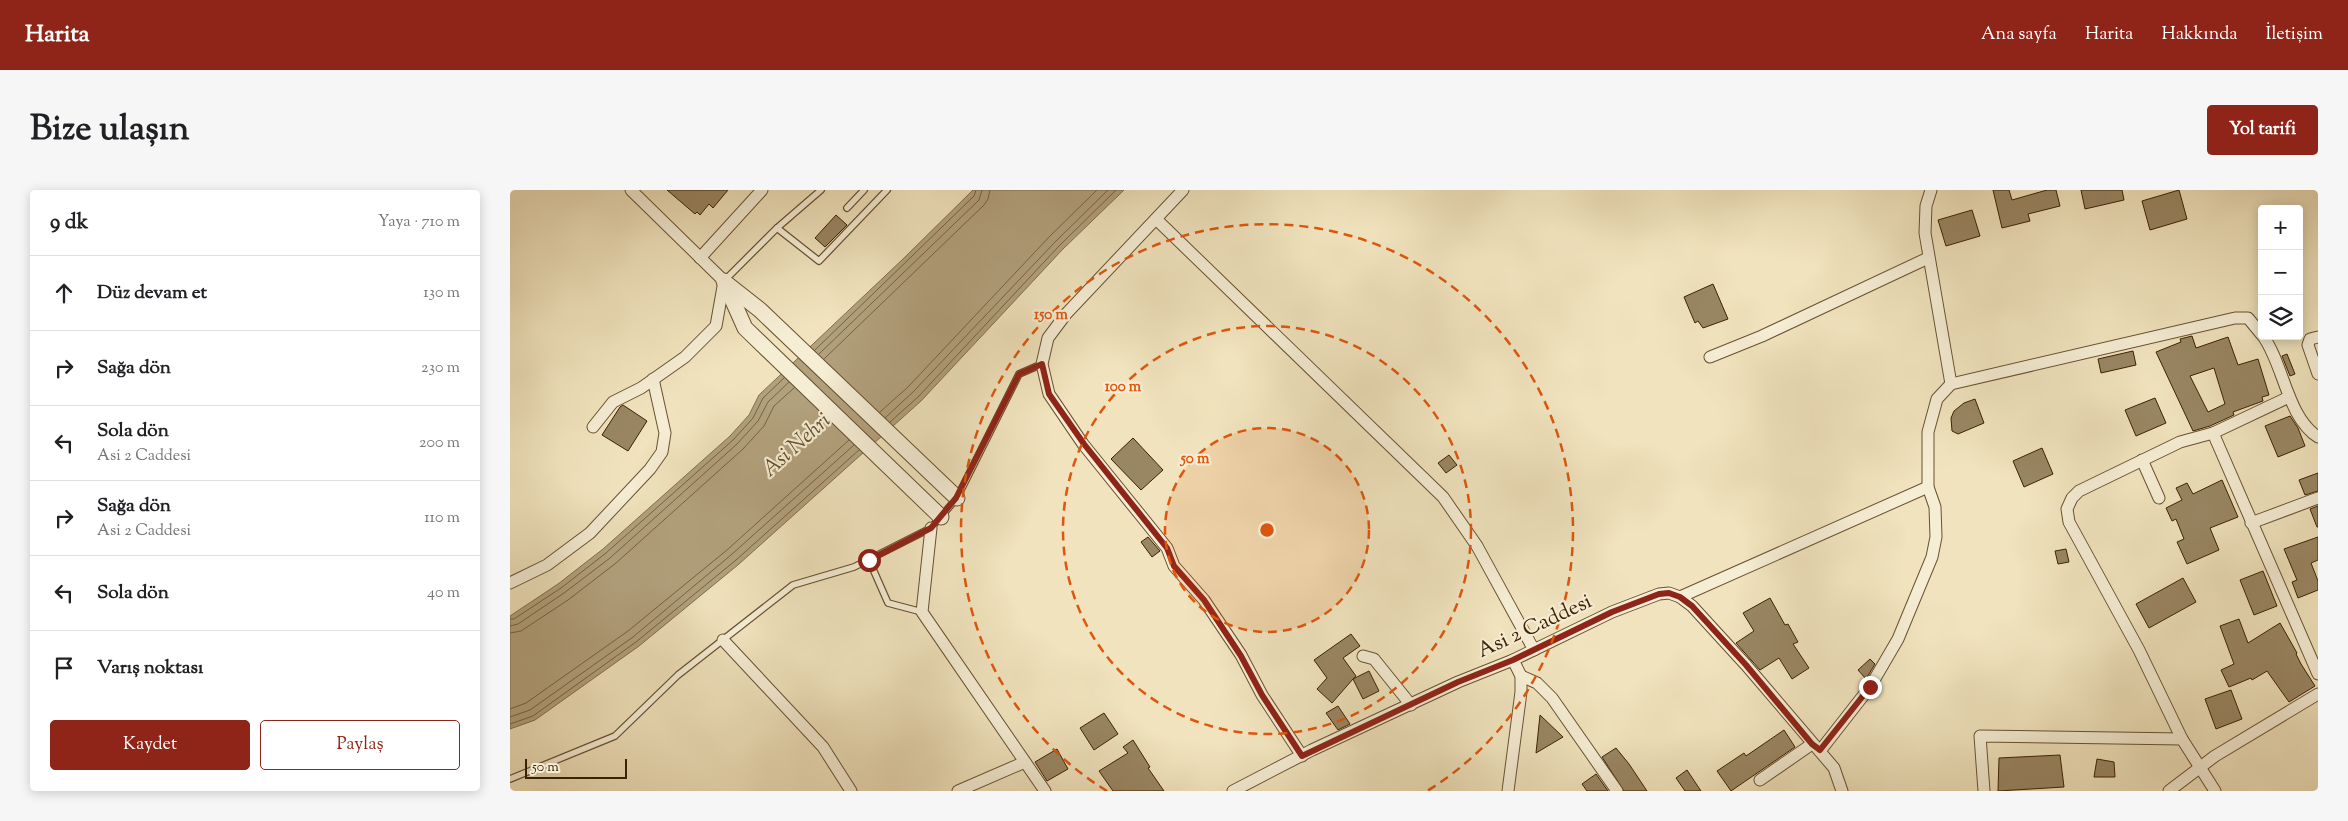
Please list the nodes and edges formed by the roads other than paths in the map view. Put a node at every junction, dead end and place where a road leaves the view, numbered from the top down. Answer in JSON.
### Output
{"nodes":[{"id":1,"x":631,"y":190,"type":"edge"},
{"id":2,"x":762,"y":190,"type":"edge"},
{"id":3,"x":822,"y":190,"type":"edge"},
{"id":4,"x":864,"y":190,"type":"edge"},
{"id":5,"x":887,"y":190,"type":"edge"},
{"id":6,"x":1183,"y":190,"type":"edge"},
{"id":7,"x":1931,"y":190,"type":"edge"},
{"id":8,"x":847,"y":208,"type":"dead end"},
{"id":9,"x":1156,"y":219,"type":"junction"},
{"id":10,"x":777,"y":228,"type":"junction"},
{"id":11,"x":700,"y":258,"type":"junction"},
{"id":12,"x":1928,"y":258,"type":"junction"},
{"id":13,"x":724,"y":281,"type":"junction"},
{"id":14,"x":2258,"y":330,"type":"edge"},
{"id":15,"x":2318,"y":337,"type":"edge"},
{"id":16,"x":2264,"y":340,"type":"edge"},
{"id":17,"x":1710,"y":357,"type":"dead end"},
{"id":18,"x":1042,"y":364,"type":"junction"},
{"id":19,"x":2318,"y":374,"type":"edge"},
{"id":20,"x":653,"y":379,"type":"junction"},
{"id":21,"x":1951,"y":384,"type":"junction"},
{"id":22,"x":2289,"y":397,"type":"junction"},
{"id":23,"x":593,"y":427,"type":"dead end"},
{"id":24,"x":2213,"y":433,"type":"junction"},
{"id":25,"x":2318,"y":437,"type":"edge"},
{"id":26,"x":2142,"y":460,"type":"junction"},
{"id":27,"x":1928,"y":487,"type":"junction"},
{"id":28,"x":956,"y":498,"type":"junction"},
{"id":29,"x":2159,"y":498,"type":"dead end"},
{"id":30,"x":2318,"y":498,"type":"edge"},
{"id":31,"x":936,"y":523,"type":"junction"},
{"id":32,"x":2251,"y":523,"type":"junction"},
{"id":33,"x":869,"y":560,"type":"junction"},
{"id":34,"x":510,"y":583,"type":"edge"},
{"id":35,"x":1680,"y":597,"type":"junction"},
{"id":36,"x":922,"y":612,"type":"junction"},
{"id":37,"x":723,"y":640,"type":"junction"},
{"id":38,"x":1534,"y":650,"type":"junction"},
{"id":39,"x":1364,"y":656,"type":"dead end"},
{"id":40,"x":1513,"y":660,"type":"junction"},
{"id":41,"x":2318,"y":674,"type":"edge"},
{"id":42,"x":1522,"y":676,"type":"junction"},
{"id":43,"x":2318,"y":694,"type":"edge"},
{"id":44,"x":1411,"y":706,"type":"junction"},
{"id":45,"x":2182,"y":739,"type":"junction"},
{"id":46,"x":1816,"y":747,"type":"junction"},
{"id":47,"x":1302,"y":756,"type":"junction"},
{"id":48,"x":1024,"y":762,"type":"junction"},
{"id":49,"x":2200,"y":769,"type":"junction"},
{"id":50,"x":510,"y":779,"type":"edge"},
{"id":51,"x":1760,"y":780,"type":"dead end"},
{"id":52,"x":851,"y":791,"type":"edge"},
{"id":53,"x":958,"y":791,"type":"edge"},
{"id":54,"x":1045,"y":791,"type":"edge"},
{"id":55,"x":1232,"y":791,"type":"edge"},
{"id":56,"x":1508,"y":791,"type":"edge"},
{"id":57,"x":1617,"y":791,"type":"edge"},
{"id":58,"x":1842,"y":791,"type":"edge"},
{"id":59,"x":1984,"y":791,"type":"edge"},
{"id":60,"x":2169,"y":791,"type":"edge"},
{"id":61,"x":2215,"y":791,"type":"edge"}],
"edges":[{"from":1,"to":11,"type":"street"},
{"from":2,"to":11,"type":"street"},
{"from":3,"to":10,"type":"lane"},
{"from":4,"to":8,"type":"lane"},
{"from":5,"to":10,"type":"lane"},
{"from":6,"to":9,"type":"street"},
{"from":7,"to":12,"type":"street"},
{"from":9,"to":18,"type":"street"},
{"from":9,"to":38,"type":"street"},
{"from":10,"to":13,"type":"lane"},
{"from":11,"to":13,"type":"street"},
{"from":12,"to":17,"type":"street"},
{"from":12,"to":21,"type":"street"},
{"from":13,"to":20,"type":"street"},
{"from":13,"to":28,"type":"street"},
{"from":13,"to":31,"type":"street"},
{"from":14,"to":21,"type":"street"},
{"from":15,"to":19,"type":"street"},
{"from":16,"to":22,"type":"street"},
{"from":18,"to":28,"type":"lane"},
{"from":18,"to":47,"type":"street"},
{"from":20,"to":23,"type":"street"},
{"from":20,"to":34,"type":"street"},
{"from":21,"to":27,"type":"street"},
{"from":22,"to":24,"type":"street"},
{"from":22,"to":25,"type":"street"},
{"from":24,"to":26,"type":"street"},
{"from":24,"to":32,"type":"street"},
{"from":26,"to":29,"type":"street"},
{"from":26,"to":45,"type":"street"},
{"from":27,"to":35,"type":"street"},
{"from":27,"to":46,"type":"street"},
{"from":28,"to":31,"type":"lane"},
{"from":30,"to":32,"type":"street"},
{"from":31,"to":33,"type":"lane"},
{"from":31,"to":36,"type":"street"},
{"from":32,"to":41,"type":"street"},
{"from":33,"to":36,"type":"lane"},
{"from":33,"to":37,"type":"lane"},
{"from":35,"to":38,"type":"street","name":"Asi 2 Caddesi"},
{"from":35,"to":46,"type":"street"},
{"from":36,"to":48,"type":"street"},
{"from":37,"to":50,"type":"lane"},
{"from":37,"to":52,"type":"street"},
{"from":38,"to":40,"type":"street","name":"Asi 2 Caddesi"},
{"from":39,"to":44,"type":"street"},
{"from":40,"to":42,"type":"street"},
{"from":40,"to":44,"type":"street","name":"Asi 2 Caddesi"},
{"from":42,"to":56,"type":"street"},
{"from":42,"to":57,"type":"street"},
{"from":43,"to":49,"type":"street"},
{"from":44,"to":47,"type":"street","name":"Asi 2 Caddesi"},
{"from":45,"to":49,"type":"street"},
{"from":45,"to":59,"type":"street"},
{"from":46,"to":51,"type":"street"},
{"from":46,"to":58,"type":"street"},
{"from":47,"to":55,"type":"street","name":"Asi 2 Caddesi"},
{"from":48,"to":53,"type":"street"},
{"from":48,"to":54,"type":"street"},
{"from":49,"to":60,"type":"street"},
{"from":49,"to":61,"type":"street"}]}
